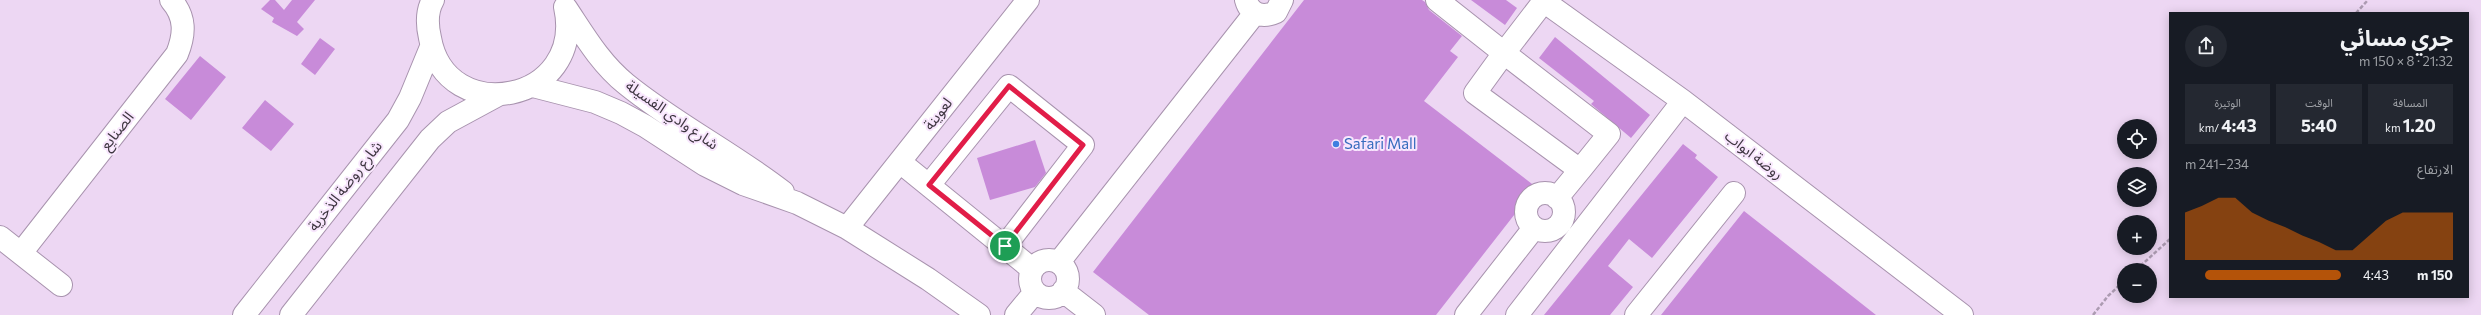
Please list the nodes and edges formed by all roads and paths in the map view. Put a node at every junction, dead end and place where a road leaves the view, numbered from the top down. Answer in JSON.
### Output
{"nodes":[{"id":1,"x":171,"y":0,"type":"edge"},
{"id":2,"x":1028,"y":0,"type":"edge"},
{"id":3,"x":1282,"y":0,"type":"edge"},
{"id":4,"x":1437,"y":0,"type":"edge"},
{"id":5,"x":2368,"y":0,"type":"edge"},
{"id":6,"x":1543,"y":1,"type":"edge"},
{"id":7,"x":430,"y":2,"type":"edge"},
{"id":8,"x":564,"y":4,"type":"edge"},
{"id":9,"x":1250,"y":6,"type":"edge"},
{"id":10,"x":2357,"y":12,"type":"edge"},
{"id":11,"x":431,"y":47,"type":"junction"},
{"id":12,"x":1504,"y":53,"type":"junction"},
{"id":13,"x":533,"y":86,"type":"junction"},
{"id":14,"x":498,"y":96,"type":"junction"},
{"id":15,"x":1683,"y":101,"type":"junction"},
{"id":16,"x":900,"y":162,"type":"junction"},
{"id":17,"x":1580,"y":170,"type":"junction"},
{"id":18,"x":929,"y":185,"type":"junction"},
{"id":19,"x":1734,"y":193,"type":"dead end"},
{"id":20,"x":1557,"y":198,"type":"junction"},
{"id":21,"x":797,"y":203,"type":"junction"},
{"id":22,"x":1561,"y":223,"type":"junction"},
{"id":23,"x":847,"y":228,"type":"junction"},
{"id":24,"x":1534,"y":228,"type":"junction"},
{"id":25,"x":0,"y":237,"type":"edge"},
{"id":26,"x":1578,"y":237,"type":"junction"},
{"id":27,"x":2169,"y":240,"type":"edge"},
{"id":28,"x":1005,"y":246,"type":"junction"},
{"id":29,"x":21,"y":253,"type":"junction"},
{"id":30,"x":1058,"y":262,"type":"junction"},
{"id":31,"x":2144,"y":263,"type":"edge"},
{"id":32,"x":1032,"y":269,"type":"junction"},
{"id":33,"x":61,"y":285,"type":"dead end"},
{"id":34,"x":2117,"y":288,"type":"edge"},
{"id":35,"x":1063,"y":291,"type":"junction"},
{"id":36,"x":1035,"y":292,"type":"junction"},
{"id":37,"x":244,"y":315,"type":"edge"},
{"id":38,"x":290,"y":315,"type":"edge"},
{"id":39,"x":979,"y":315,"type":"edge"},
{"id":40,"x":1016,"y":315,"type":"edge"},
{"id":41,"x":1094,"y":315,"type":"edge"},
{"id":42,"x":1466,"y":315,"type":"edge"},
{"id":43,"x":1518,"y":315,"type":"edge"},
{"id":44,"x":1636,"y":315,"type":"edge"},
{"id":45,"x":1962,"y":315,"type":"edge"},
{"id":46,"x":2093,"y":315,"type":"edge"}],
"edges":[{"from":1,"to":29,"type":"street","name":"الصنايع"},
{"from":2,"to":16,"type":"street","name":"لعوينة"},
{"from":3,"to":9,"type":"street"},
{"from":4,"to":12,"type":"street"},
{"from":5,"to":10,"type":"path"},
{"from":6,"to":12,"type":"street"},
{"from":6,"to":15,"type":"street","name":"روضة ابواب"},
{"from":7,"to":11,"type":"street"},
{"from":8,"to":13,"type":"street"},
{"from":8,"to":21,"type":"street","name":"شارع وادي الفسيلة"},
{"from":9,"to":30,"type":"street"},
{"from":11,"to":14,"type":"street"},
{"from":11,"to":37,"type":"street","name":"شارع روضة الذخرية"},
{"from":12,"to":17,"type":"street"},
{"from":12,"to":17,"type":"street"},
{"from":13,"to":14,"type":"street"},
{"from":13,"to":21,"type":"street","name":"شارع وادي الفسيلة"},
{"from":14,"to":38,"type":"street"},
{"from":15,"to":26,"type":"street"},
{"from":15,"to":45,"type":"street","name":"روضة ابواب"},
{"from":16,"to":18,"type":"street"},
{"from":16,"to":23,"type":"street","name":"لعوينة"},
{"from":17,"to":20,"type":"street"},
{"from":18,"to":28,"type":"street"},
{"from":18,"to":28,"type":"street"},
{"from":19,"to":44,"type":"street"},
{"from":20,"to":22,"type":"street"},
{"from":20,"to":24,"type":"street"},
{"from":21,"to":23,"type":"street","name":"شارع وادي الفسيلة"},
{"from":22,"to":24,"type":"street"},
{"from":22,"to":26,"type":"street"},
{"from":23,"to":39,"type":"street","name":"شارع وادي الفسيلة"},
{"from":24,"to":42,"type":"street"},
{"from":25,"to":29,"type":"street"},
{"from":26,"to":43,"type":"street"},
{"from":27,"to":31,"type":"path"},
{"from":28,"to":32,"type":"street"},
{"from":29,"to":33,"type":"street"},
{"from":30,"to":32,"type":"street"},
{"from":30,"to":35,"type":"street"},
{"from":32,"to":36,"type":"street"},
{"from":34,"to":46,"type":"path"},
{"from":35,"to":36,"type":"street"},
{"from":35,"to":41,"type":"street"},
{"from":36,"to":40,"type":"street"}]}
